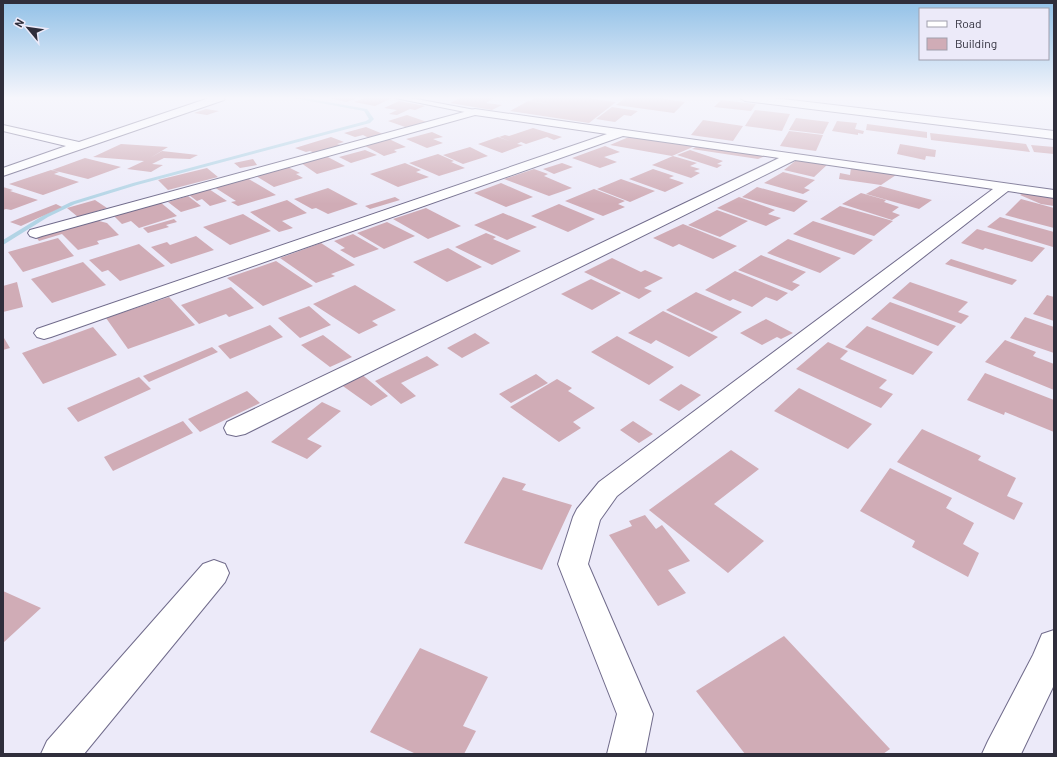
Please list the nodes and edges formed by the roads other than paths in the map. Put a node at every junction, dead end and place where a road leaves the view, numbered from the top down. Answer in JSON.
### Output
{"nodes":[{"id":1,"x":26,"y":133,"type":"edge"},
{"id":2,"x":118,"y":133,"type":"edge"},
{"id":3,"x":397,"y":133,"type":"edge"},
{"id":4,"x":621,"y":133,"type":"edge"},
{"id":5,"x":623,"y":133,"type":"edge"},
{"id":6,"x":1040,"y":133,"type":"edge"},
{"id":7,"x":1054,"y":135,"type":"edge"},
{"id":8,"x":81,"y":146,"type":"junction"},
{"id":9,"x":794,"y":156,"type":"junction"},
{"id":10,"x":3,"y":172,"type":"edge"},
{"id":11,"x":1005,"y":187,"type":"junction"},
{"id":12,"x":1054,"y":194,"type":"edge"},
{"id":13,"x":36,"y":232,"type":"dead end"},
{"id":14,"x":44,"y":333,"type":"dead end"},
{"id":15,"x":236,"y":428,"type":"dead end"},
{"id":16,"x":214,"y":573,"type":"dead end"},
{"id":17,"x":1051,"y":660,"type":"edge"},
{"id":18,"x":60,"y":754,"type":"edge"},
{"id":19,"x":626,"y":754,"type":"edge"},
{"id":20,"x":1001,"y":754,"type":"edge"}],
"edges":[{"from":1,"to":8,"type":"main road"},
{"from":2,"to":8,"type":"main road"},
{"from":3,"to":13,"type":"main road"},
{"from":4,"to":14,"type":"main road"},
{"from":5,"to":9,"type":"main road"},
{"from":6,"to":7,"type":"main road"},
{"from":8,"to":10,"type":"main road"},
{"from":9,"to":11,"type":"main road"},
{"from":9,"to":15,"type":"main road"},
{"from":11,"to":12,"type":"main road"},
{"from":11,"to":19,"type":"main road"},
{"from":16,"to":18,"type":"main road"},
{"from":17,"to":20,"type":"main road"}]}
